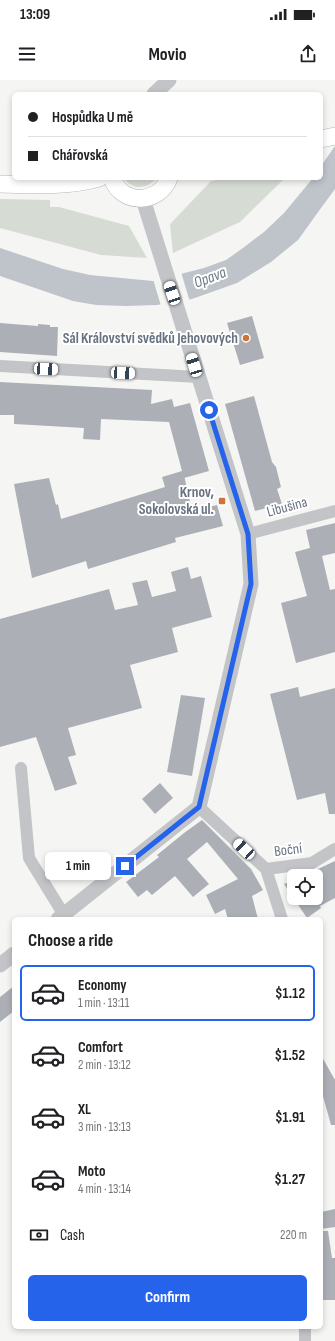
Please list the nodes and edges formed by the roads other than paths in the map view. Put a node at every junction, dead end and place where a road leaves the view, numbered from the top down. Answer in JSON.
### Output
{"nodes":[{"id":1,"x":169,"y":80,"type":"edge"},
{"id":2,"x":156,"y":92,"type":"edge"},
{"id":3,"x":335,"y":136,"type":"edge"},
{"id":4,"x":323,"y":139,"type":"edge"},
{"id":5,"x":91,"y":180,"type":"edge"},
{"id":6,"x":113,"y":180,"type":"edge"},
{"id":7,"x":168,"y":180,"type":"edge"},
{"id":8,"x":0,"y":184,"type":"edge"},
{"id":9,"x":143,"y":199,"type":"junction"},
{"id":10,"x":0,"y":366,"type":"edge"},
{"id":11,"x":198,"y":377,"type":"junction"},
{"id":12,"x":335,"y":511,"type":"edge"},
{"id":13,"x":248,"y":534,"type":"junction"},
{"id":14,"x":20,"y":768,"type":"dead end"},
{"id":15,"x":199,"y":807,"type":"junction"},
{"id":16,"x":335,"y":849,"type":"edge"},
{"id":17,"x":266,"y":870,"type":"junction"},
{"id":18,"x":61,"y":917,"type":"edge"},
{"id":19,"x":281,"y":917,"type":"edge"},
{"id":20,"x":12,"y":956,"type":"edge"},
{"id":21,"x":0,"y":965,"type":"edge"},
{"id":22,"x":305,"y":1329,"type":"edge"},
{"id":23,"x":306,"y":1341,"type":"edge"}],
"edges":[{"from":1,"to":2,"type":"street"},
{"from":3,"to":4,"type":"main road"},
{"from":5,"to":8,"type":"main road"},
{"from":6,"to":9,"type":"main road"},
{"from":7,"to":9,"type":"main road"},
{"from":9,"to":11,"type":"street"},
{"from":10,"to":11,"type":"street"},
{"from":11,"to":13,"type":"street"},
{"from":12,"to":13,"type":"street","name":"Libušina"},
{"from":13,"to":15,"type":"street"},
{"from":14,"to":18,"type":"street"},
{"from":15,"to":17,"type":"street"},
{"from":15,"to":18,"type":"street"},
{"from":16,"to":17,"type":"street","name":"Boční"},
{"from":17,"to":19,"type":"street"},
{"from":20,"to":21,"type":"street"},
{"from":22,"to":23,"type":"street"}]}
